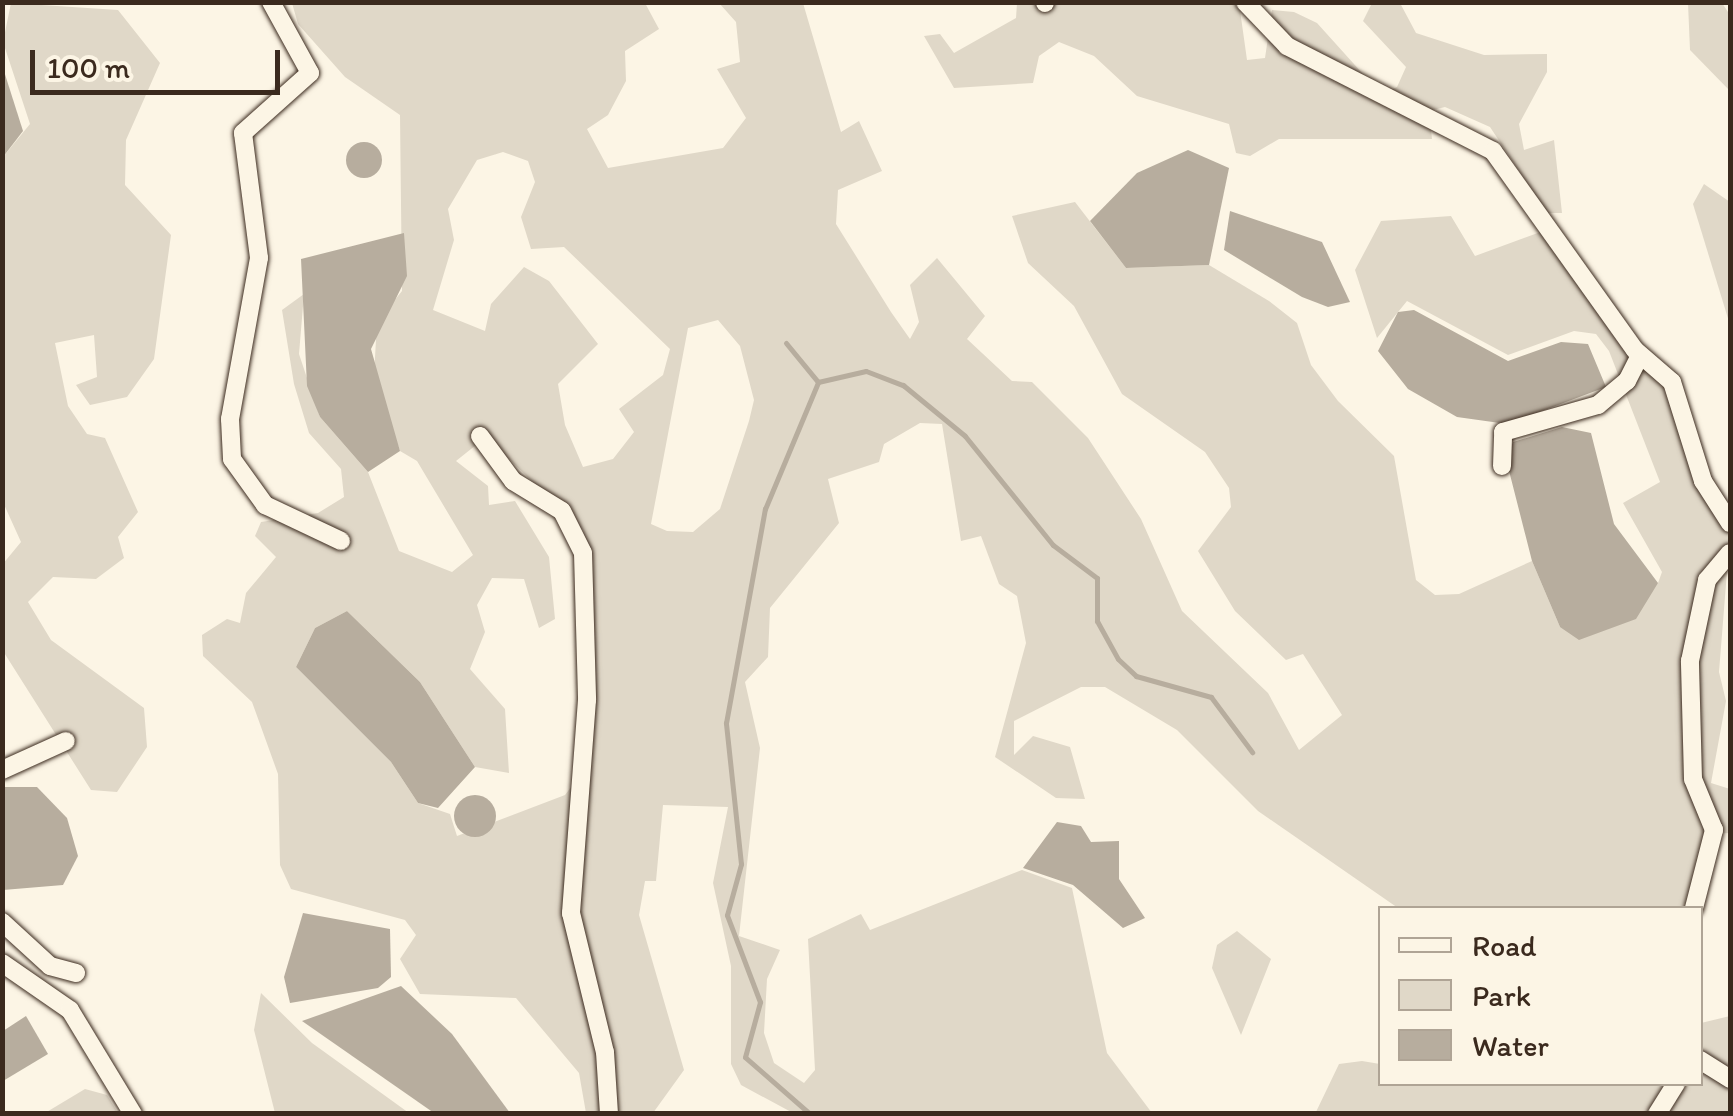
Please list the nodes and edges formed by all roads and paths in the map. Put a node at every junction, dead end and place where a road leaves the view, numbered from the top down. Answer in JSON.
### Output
{"nodes":[{"id":1,"x":271,"y":2,"type":"edge"},
{"id":2,"x":1245,"y":2,"type":"edge"},
{"id":3,"x":1640,"y":356,"type":"junction"},
{"id":4,"x":480,"y":436,"type":"dead end"},
{"id":5,"x":1502,"y":466,"type":"dead end"},
{"id":6,"x":1730,"y":523,"type":"edge"},
{"id":7,"x":341,"y":542,"type":"dead end"},
{"id":8,"x":1730,"y":553,"type":"edge"},
{"id":9,"x":66,"y":741,"type":"dead end"},
{"id":10,"x":2,"y":770,"type":"edge"},
{"id":11,"x":1695,"y":906,"type":"edge"},
{"id":12,"x":2,"y":922,"type":"edge"},
{"id":13,"x":2,"y":963,"type":"edge"},
{"id":14,"x":76,"y":972,"type":"dead end"},
{"id":15,"x":1703,"y":1062,"type":"edge"},
{"id":16,"x":1730,"y":1079,"type":"edge"},
{"id":17,"x":1675,"y":1086,"type":"edge"},
{"id":18,"x":133,"y":1114,"type":"edge"},
{"id":19,"x":609,"y":1114,"type":"edge"},
{"id":20,"x":1656,"y":1114,"type":"edge"}],
"edges":[{"from":1,"to":7,"type":"street"},
{"from":2,"to":3,"type":"street"},
{"from":3,"to":5,"type":"street"},
{"from":3,"to":6,"type":"street"},
{"from":4,"to":19,"type":"street"},
{"from":8,"to":11,"type":"street"},
{"from":9,"to":10,"type":"street"},
{"from":12,"to":14,"type":"street"},
{"from":13,"to":18,"type":"street"},
{"from":15,"to":16,"type":"street"},
{"from":17,"to":20,"type":"street"}]}
